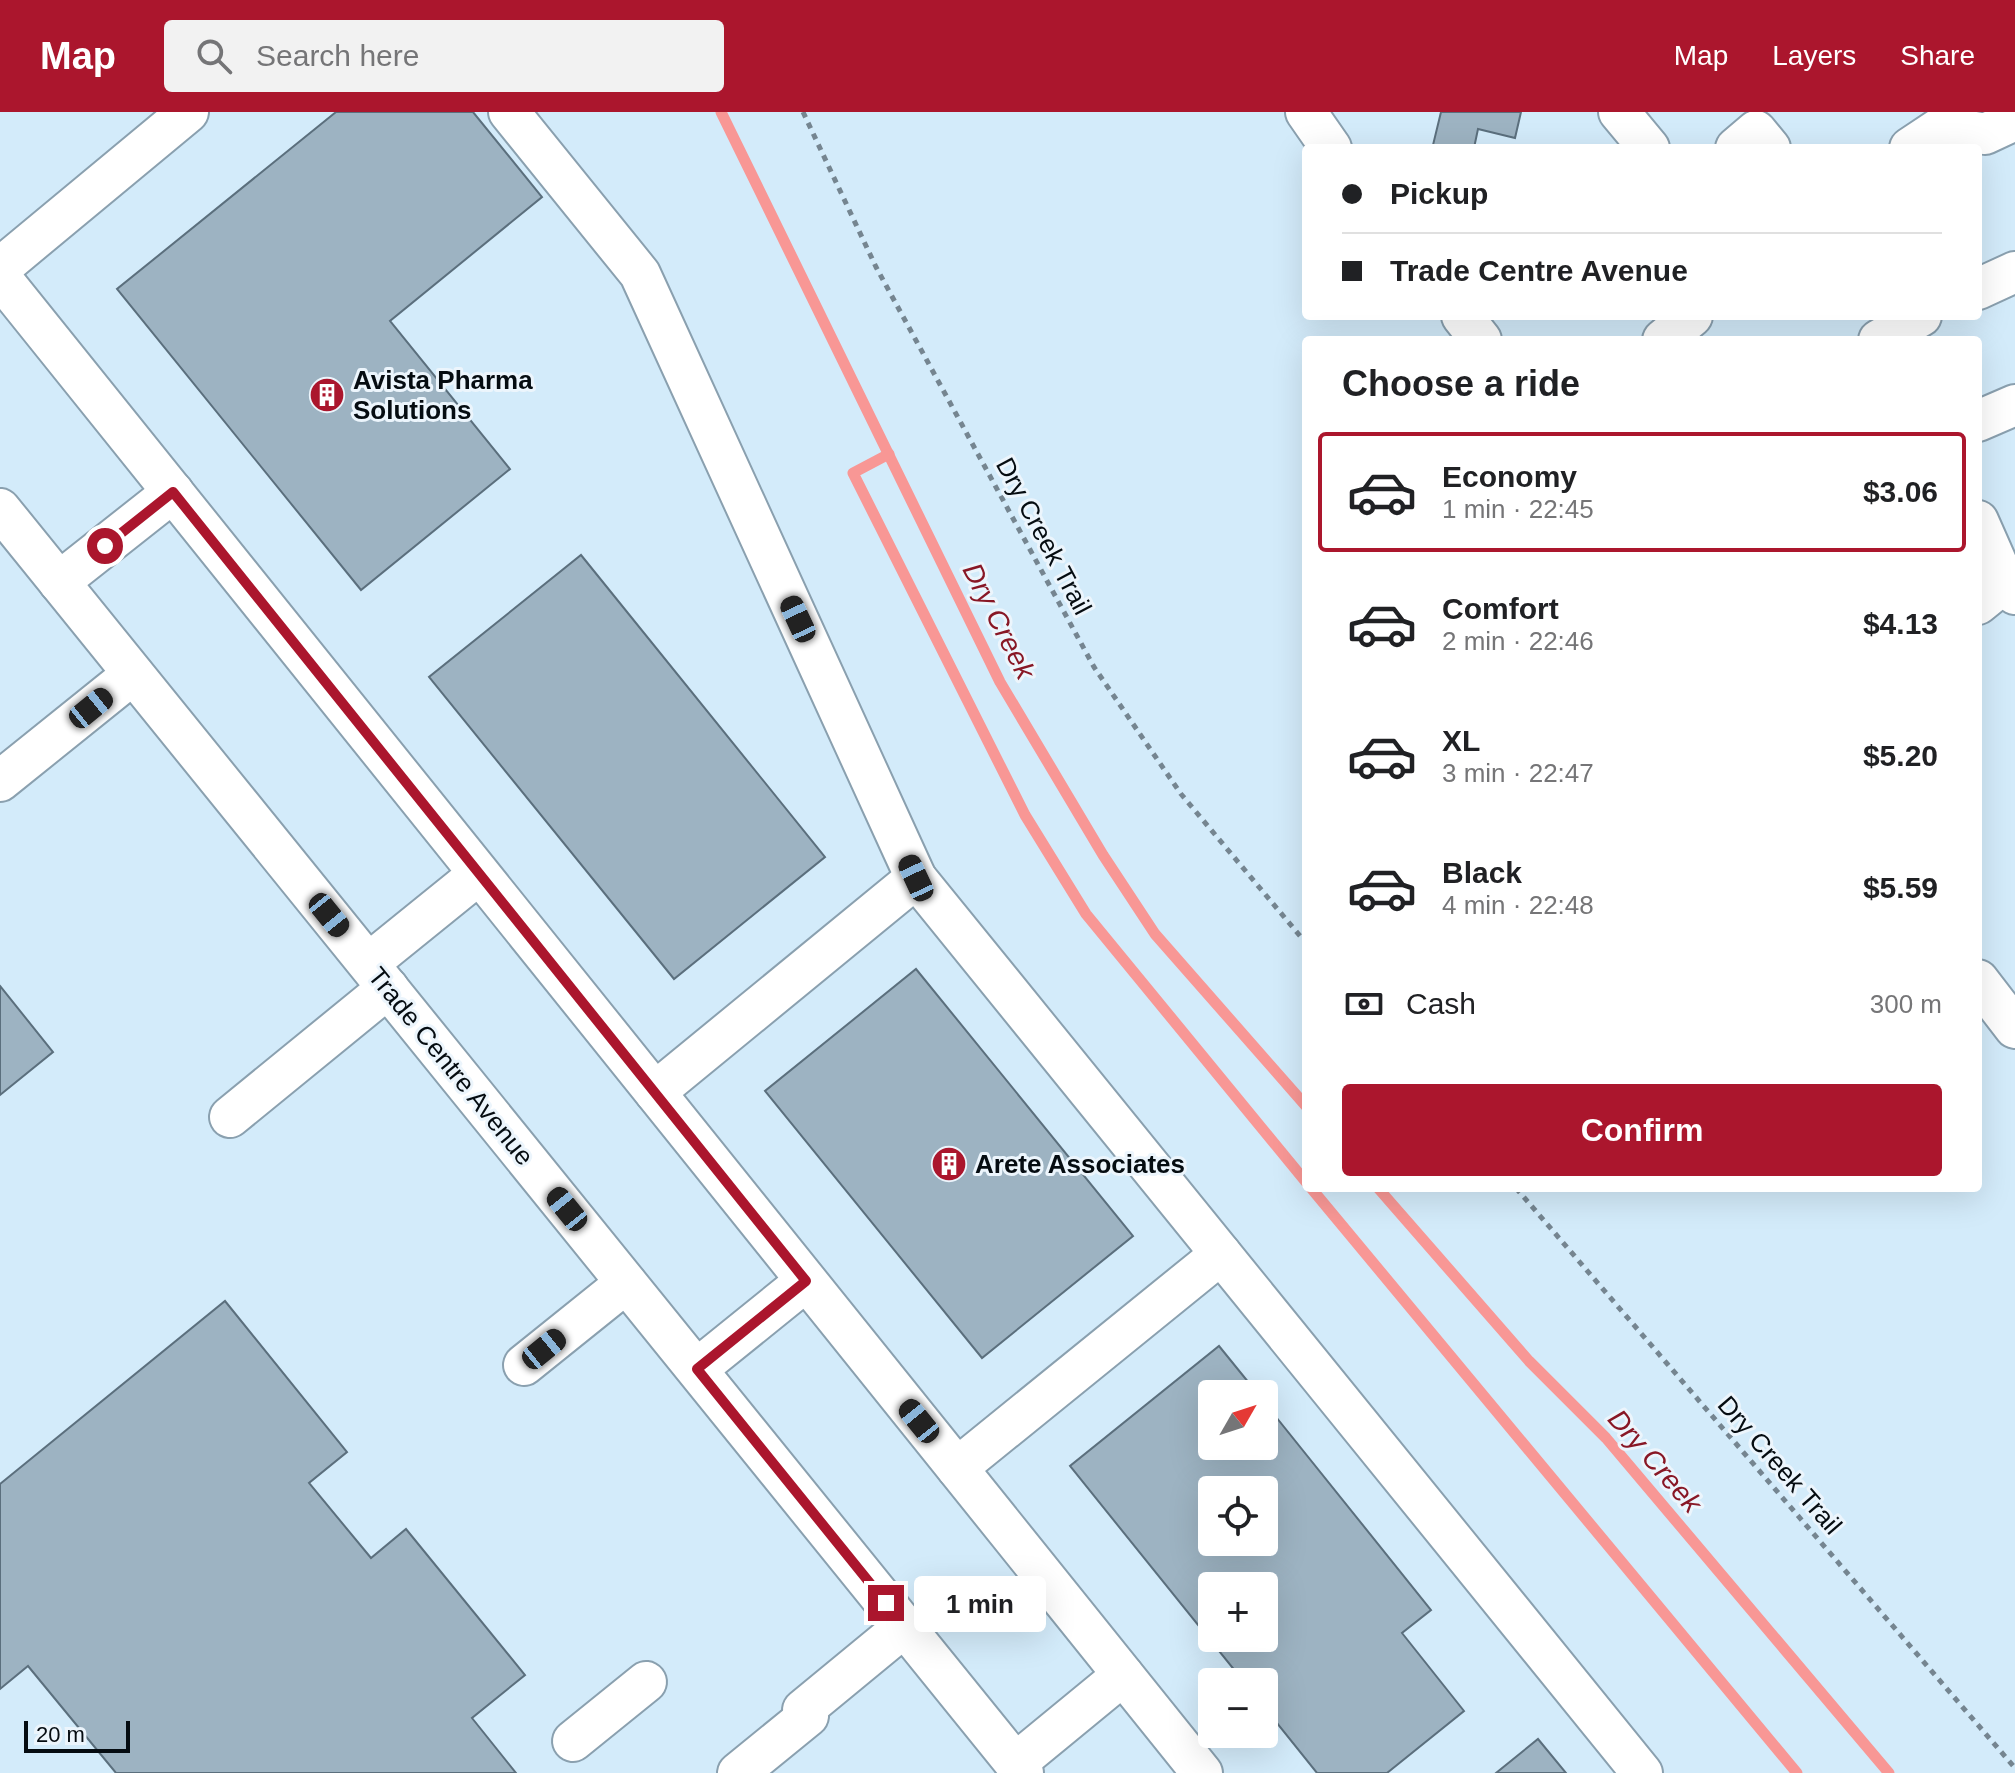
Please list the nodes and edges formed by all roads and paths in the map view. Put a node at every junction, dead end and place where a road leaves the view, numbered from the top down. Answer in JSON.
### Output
{"nodes":[{"id":1,"x":188,"y":112,"type":"edge"},
{"id":2,"x":509,"y":112,"type":"edge"},
{"id":3,"x":803,"y":112,"type":"edge"},
{"id":4,"x":1306,"y":112,"type":"edge"},
{"id":5,"x":1619,"y":112,"type":"edge"},
{"id":6,"x":1948,"y":119,"type":"edge"},
{"id":7,"x":2015,"y":120,"type":"edge"},
{"id":8,"x":1328,"y":144,"type":"edge"},
{"id":9,"x":1646,"y":144,"type":"edge"},
{"id":10,"x":1915,"y":144,"type":"edge"},
{"id":11,"x":0,"y":268,"type":"edge"},
{"id":12,"x":2015,"y":272,"type":"edge"},
{"id":13,"x":0,"y":277,"type":"edge"},
{"id":14,"x":1982,"y":287,"type":"edge"},
{"id":15,"x":1465,"y":320,"type":"edge"},
{"id":16,"x":1687,"y":320,"type":"edge"},
{"id":17,"x":1478,"y":336,"type":"edge"},
{"id":18,"x":1668,"y":336,"type":"edge"},
{"id":19,"x":2015,"y":405,"type":"edge"},
{"id":20,"x":1982,"y":419,"type":"edge"},
{"id":21,"x":173,"y":492,"type":"junction"},
{"id":22,"x":0,"y":509,"type":"edge"},
{"id":23,"x":1982,"y":535,"type":"edge"},
{"id":24,"x":59,"y":582,"type":"junction"},
{"id":25,"x":1999,"y":594,"type":"edge"},
{"id":26,"x":133,"y":674,"type":"junction"},
{"id":27,"x":0,"y":781,"type":"edge"},
{"id":28,"x":479,"y":874,"type":"junction"},
{"id":29,"x":916,"y":878,"type":"junction"},
{"id":30,"x":1302,"y":938,"type":"edge"},
{"id":31,"x":378,"y":975,"type":"junction"},
{"id":32,"x":1982,"y":985,"type":"edge"},
{"id":33,"x":2015,"y":1028,"type":"edge"},
{"id":34,"x":655,"y":1092,"type":"junction"},
{"id":35,"x":230,"y":1117,"type":"dead end"},
{"id":36,"x":1519,"y":1192,"type":"edge"},
{"id":37,"x":1221,"y":1254,"type":"junction"},
{"id":38,"x":806,"y":1281,"type":"junction"},
{"id":39,"x":626,"y":1283,"type":"junction"},
{"id":40,"x":524,"y":1365,"type":"dead end"},
{"id":41,"x":697,"y":1369,"type":"junction"},
{"id":42,"x":957,"y":1468,"type":"junction"},
{"id":43,"x":905,"y":1626,"type":"junction"},
{"id":44,"x":1123,"y":1675,"type":"junction"},
{"id":45,"x":646,"y":1682,"type":"dead end"},
{"id":46,"x":573,"y":1741,"type":"dead end"},
{"id":47,"x":1020,"y":1768,"type":"edge"},
{"id":48,"x":2015,"y":1768,"type":"edge"},
{"id":49,"x":738,"y":1773,"type":"edge"},
{"id":50,"x":1202,"y":1773,"type":"edge"},
{"id":51,"x":1642,"y":1773,"type":"edge"}],
"edges":[{"from":1,"to":11,"type":"street"},
{"from":2,"to":29,"type":"street"},
{"from":3,"to":30,"type":"path","name":"Dry Creek Trail"},
{"from":4,"to":8,"type":"street"},
{"from":5,"to":9,"type":"street"},
{"from":6,"to":7,"type":"street"},
{"from":6,"to":10,"type":"street"},
{"from":12,"to":14,"type":"street"},
{"from":13,"to":21,"type":"street"},
{"from":15,"to":17,"type":"street"},
{"from":16,"to":18,"type":"street"},
{"from":19,"to":20,"type":"street"},
{"from":21,"to":24,"type":"street"},
{"from":21,"to":28,"type":"street"},
{"from":22,"to":24,"type":"street","name":"Trade Centre Avenue"},
{"from":23,"to":25,"type":"street"},
{"from":24,"to":26,"type":"street","name":"Trade Centre Avenue"},
{"from":26,"to":27,"type":"street"},
{"from":26,"to":31,"type":"street","name":"Trade Centre Avenue"},
{"from":28,"to":31,"type":"street"},
{"from":28,"to":34,"type":"street"},
{"from":29,"to":34,"type":"street"},
{"from":29,"to":37,"type":"street"},
{"from":31,"to":35,"type":"street"},
{"from":31,"to":39,"type":"street","name":"Trade Centre Avenue"},
{"from":32,"to":33,"type":"street"},
{"from":34,"to":38,"type":"street"},
{"from":36,"to":48,"type":"path","name":"Dry Creek Trail"},
{"from":37,"to":42,"type":"street"},
{"from":37,"to":51,"type":"street"},
{"from":38,"to":41,"type":"street"},
{"from":38,"to":42,"type":"street"},
{"from":39,"to":40,"type":"street"},
{"from":39,"to":41,"type":"street","name":"Trade Centre Avenue"},
{"from":41,"to":43,"type":"street","name":"Trade Centre Avenue"},
{"from":42,"to":44,"type":"street"},
{"from":43,"to":47,"type":"street","name":"Trade Centre Avenue"},
{"from":43,"to":49,"type":"street"},
{"from":44,"to":47,"type":"street"},
{"from":44,"to":50,"type":"street"},
{"from":45,"to":46,"type":"street"}]}
